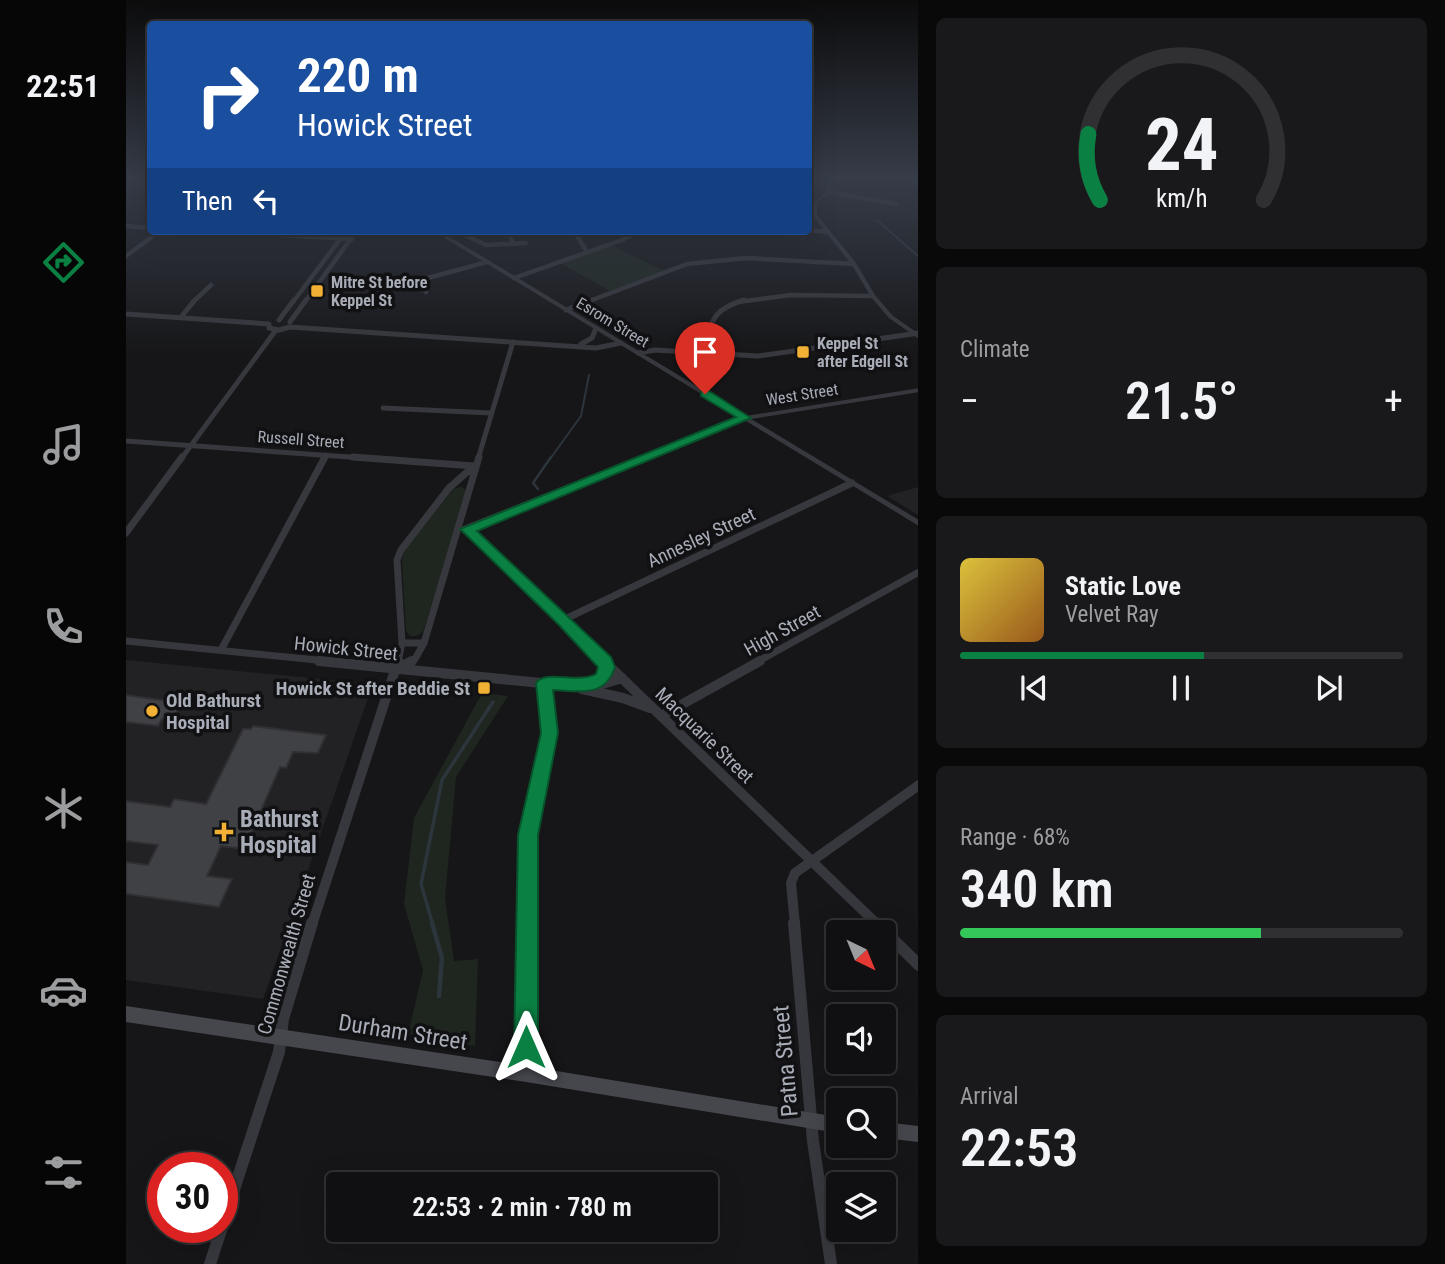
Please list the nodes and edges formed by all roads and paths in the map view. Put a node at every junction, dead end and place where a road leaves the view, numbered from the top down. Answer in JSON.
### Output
{"nodes":[{"id":1,"x":151,"y":238,"type":"edge"},
{"id":2,"x":341,"y":238,"type":"joint"},
{"id":3,"x":447,"y":238,"type":"edge"},
{"id":4,"x":470,"y":238,"type":"edge"},
{"id":5,"x":511,"y":238,"type":"edge"},
{"id":6,"x":578,"y":238,"type":"edge"},
{"id":7,"x":622,"y":238,"type":"edge"},
{"id":8,"x":833,"y":238,"type":"edge"},
{"id":9,"x":352,"y":239,"type":"joint"},
{"id":10,"x":526,"y":243,"type":"dead end"},
{"id":11,"x":145,"y":244,"type":"junction"},
{"id":12,"x":513,"y":244,"type":"junction"},
{"id":13,"x":587,"y":252,"type":"junction"},
{"id":14,"x":126,"y":256,"type":"edge"},
{"id":15,"x":487,"y":262,"type":"junction"},
{"id":16,"x":126,"y":263,"type":"edge"},
{"id":17,"x":854,"y":264,"type":"junction"},
{"id":18,"x":514,"y":278,"type":"junction"},
{"id":19,"x":211,"y":285,"type":"dead end"},
{"id":20,"x":426,"y":292,"type":"dead end"},
{"id":21,"x":873,"y":296,"type":"junction"},
{"id":22,"x":566,"y":310,"type":"junction"},
{"id":23,"x":126,"y":314,"type":"edge"},
{"id":24,"x":181,"y":317,"type":"junction"},
{"id":25,"x":279,"y":320,"type":"junction"},
{"id":26,"x":269,"y":324,"type":"junction"},
{"id":27,"x":290,"y":324,"type":"junction"},
{"id":28,"x":596,"y":328,"type":"junction"},
{"id":29,"x":276,"y":330,"type":"junction"},
{"id":30,"x":917,"y":335,"type":"edge"},
{"id":31,"x":513,"y":342,"type":"junction"},
{"id":32,"x":619,"y":342,"type":"junction"},
{"id":33,"x":575,"y":345,"type":"junction"},
{"id":34,"x":592,"y":346,"type":"junction"},
{"id":35,"x":604,"y":348,"type":"junction"},
{"id":36,"x":635,"y":351,"type":"junction"},
{"id":37,"x":701,"y":353,"type":"junction"},
{"id":38,"x":918,"y":390,"type":"edge"},
{"id":39,"x":383,"y":408,"type":"dead end"},
{"id":40,"x":491,"y":413,"type":"junction"},
{"id":41,"x":745,"y":418,"type":"junction"},
{"id":42,"x":126,"y":442,"type":"edge"},
{"id":43,"x":189,"y":446,"type":"junction"},
{"id":44,"x":326,"y":455,"type":"junction"},
{"id":45,"x":474,"y":466,"type":"junction"},
{"id":46,"x":852,"y":483,"type":"junction"},
{"id":47,"x":918,"y":524,"type":"edge"},
{"id":48,"x":463,"y":529,"type":"junction"},
{"id":49,"x":126,"y":533,"type":"edge"},
{"id":50,"x":918,"y":572,"type":"edge"},
{"id":51,"x":563,"y":620,"type":"junction"},
{"id":52,"x":126,"y":641,"type":"edge"},
{"id":53,"x":402,"y":643,"type":"junction"},
{"id":54,"x":424,"y":643,"type":"junction"},
{"id":55,"x":221,"y":650,"type":"junction"},
{"id":56,"x":605,"y":662,"type":"junction"},
{"id":57,"x":396,"y":669,"type":"junction"},
{"id":58,"x":622,"y":678,"type":"junction"},
{"id":59,"x":544,"y":683,"type":"junction"},
{"id":60,"x":562,"y":685,"type":"junction"},
{"id":61,"x":590,"y":685,"type":"junction"},
{"id":62,"x":629,"y":686,"type":"junction"},
{"id":63,"x":605,"y":694,"type":"junction"},
{"id":64,"x":658,"y":714,"type":"junction"},
{"id":65,"x":918,"y":785,"type":"edge"},
{"id":66,"x":810,"y":861,"type":"junction"},
{"id":67,"x":918,"y":965,"type":"edge"},
{"id":68,"x":126,"y":1014,"type":"edge"},
{"id":69,"x":281,"y":1037,"type":"junction"},
{"id":70,"x":526,"y":1074,"type":"junction"},
{"id":71,"x":811,"y":1122,"type":"junction"},
{"id":72,"x":826,"y":1124,"type":"edge"},
{"id":73,"x":896,"y":1131,"type":"edge"},
{"id":74,"x":918,"y":1134,"type":"edge"},
{"id":75,"x":238,"y":1177,"type":"edge"},
{"id":76,"x":217,"y":1243,"type":"edge"},
{"id":77,"x":210,"y":1264,"type":"edge"},
{"id":78,"x":831,"y":1264,"type":"edge"}],
"edges":[{"from":1,"to":11,"type":"street"},
{"from":2,"to":9,"type":"street"},
{"from":2,"to":25,"type":"street"},
{"from":3,"to":15,"type":"street","name":"Esrom Street"},
{"from":4,"to":12,"type":"street"},
{"from":5,"to":12,"type":"street"},
{"from":6,"to":13,"type":"street"},
{"from":7,"to":13,"type":"street"},
{"from":8,"to":17,"type":"street"},
{"from":9,"to":27,"type":"street"},
{"from":10,"to":12,"type":"street"},
{"from":11,"to":14,"type":"street"},
{"from":11,"to":16,"type":"street"},
{"from":13,"to":18,"type":"street"},
{"from":15,"to":18,"type":"street","name":"Esrom Street"},
{"from":15,"to":20,"type":"street"},
{"from":17,"to":21,"type":"street"},
{"from":17,"to":22,"type":"street"},
{"from":18,"to":22,"type":"street","name":"Esrom Street"},
{"from":19,"to":24,"type":"street"},
{"from":21,"to":30,"type":"street"},
{"from":21,"to":37,"type":"street"},
{"from":22,"to":28,"type":"street","name":"Esrom Street"},
{"from":23,"to":24,"type":"street"},
{"from":24,"to":26,"type":"street"},
{"from":25,"to":26,"type":"street"},
{"from":25,"to":27,"type":"street"},
{"from":26,"to":29,"type":"street"},
{"from":27,"to":29,"type":"street"},
{"from":27,"to":31,"type":"street"},
{"from":28,"to":32,"type":"street","name":"Esrom Street"},
{"from":28,"to":33,"type":"street"},
{"from":29,"to":43,"type":"street"},
{"from":30,"to":37,"type":"street"},
{"from":31,"to":33,"type":"street"},
{"from":31,"to":40,"type":"street"},
{"from":32,"to":34,"type":"street"},
{"from":32,"to":35,"type":"street"},
{"from":32,"to":36,"type":"street","name":"Esrom Street"},
{"from":33,"to":34,"type":"street"},
{"from":34,"to":35,"type":"street"},
{"from":35,"to":36,"type":"street"},
{"from":36,"to":37,"type":"street"},
{"from":36,"to":41,"type":"street","name":"Esrom Street"},
{"from":38,"to":41,"type":"street","name":"West Street"},
{"from":39,"to":40,"type":"street"},
{"from":40,"to":45,"type":"street"},
{"from":41,"to":46,"type":"street","name":"Esrom Street"},
{"from":41,"to":48,"type":"street","name":"West Street"},
{"from":42,"to":43,"type":"street","name":"Russell Street"},
{"from":43,"to":44,"type":"street","name":"Russell Street"},
{"from":43,"to":49,"type":"street"},
{"from":44,"to":45,"type":"street","name":"Russell Street"},
{"from":44,"to":55,"type":"street"},
{"from":45,"to":48,"type":"street"},
{"from":45,"to":53,"type":"street","name":"Commonwealth Street"},
{"from":46,"to":47,"type":"street","name":"Esrom Street"},
{"from":46,"to":51,"type":"street","name":"Annesley Street"},
{"from":48,"to":51,"type":"street","name":"Macquarie Street"},
{"from":48,"to":54,"type":"street"},
{"from":50,"to":64,"type":"street","name":"High Street"},
{"from":51,"to":56,"type":"street","name":"Macquarie Street"},
{"from":52,"to":55,"type":"street","name":"Howick Street"},
{"from":53,"to":54,"type":"street"},
{"from":53,"to":57,"type":"street","name":"Commonwealth Street"},
{"from":54,"to":57,"type":"street"},
{"from":55,"to":57,"type":"street","name":"Howick Street"},
{"from":56,"to":58,"type":"street","name":"Macquarie Street"},
{"from":56,"to":61,"type":"street"},
{"from":57,"to":59,"type":"street","name":"Howick Street"},
{"from":57,"to":69,"type":"street","name":"Commonwealth Street"},
{"from":58,"to":61,"type":"street","name":"Howick Street"},
{"from":58,"to":62,"type":"street","name":"Macquarie Street"},
{"from":59,"to":60,"type":"street","name":"Howick Street"},
{"from":59,"to":70,"type":"street"},
{"from":60,"to":61,"type":"street","name":"Howick Street"},
{"from":60,"to":63,"type":"street","name":"Howick Street"},
{"from":62,"to":63,"type":"street"},
{"from":62,"to":64,"type":"street","name":"Macquarie Street"},
{"from":63,"to":64,"type":"street","name":"Howick Street"},
{"from":64,"to":66,"type":"street","name":"Macquarie Street"},
{"from":65,"to":66,"type":"street","name":"Patna Street"},
{"from":66,"to":67,"type":"street","name":"Macquarie Street"},
{"from":66,"to":71,"type":"street","name":"Patna Street"},
{"from":68,"to":69,"type":"main road","name":"Durham Street"},
{"from":69,"to":70,"type":"main road","name":"Durham Street"},
{"from":69,"to":75,"type":"street","name":"Commonwealth Street"},
{"from":70,"to":71,"type":"main road","name":"Durham Street"},
{"from":71,"to":72,"type":"main road","name":"Durham Street"},
{"from":71,"to":78,"type":"street","name":"Patna Street"},
{"from":73,"to":74,"type":"main road"},
{"from":76,"to":77,"type":"street","name":"Commonwealth Street"}]}
